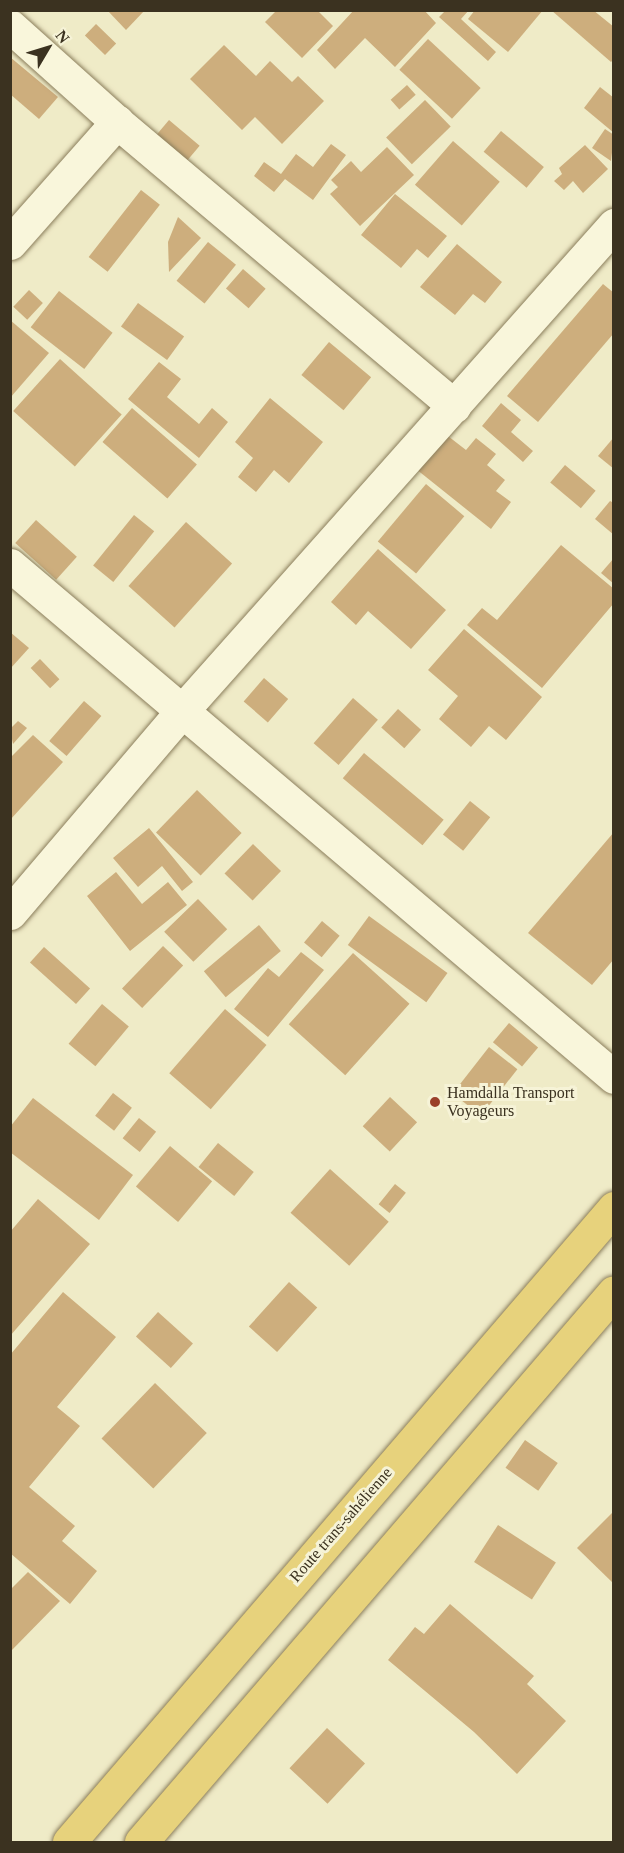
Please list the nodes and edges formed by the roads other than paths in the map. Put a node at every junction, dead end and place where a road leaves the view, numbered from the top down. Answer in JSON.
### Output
{"nodes":[{"id":1,"x":10,"y":26,"type":"edge"},
{"id":2,"x":117,"y":122,"type":"junction"},
{"id":3,"x":614,"y":225,"type":"edge"},
{"id":4,"x":10,"y":243,"type":"edge"},
{"id":5,"x":454,"y":406,"type":"junction"},
{"id":6,"x":10,"y":565,"type":"edge"},
{"id":7,"x":181,"y":712,"type":"junction"},
{"id":8,"x":10,"y":913,"type":"edge"},
{"id":9,"x":614,"y":1077,"type":"edge"},
{"id":10,"x":614,"y":1208,"type":"edge"},
{"id":11,"x":614,"y":1292,"type":"edge"},
{"id":12,"x":69,"y":1842,"type":"edge"},
{"id":13,"x":141,"y":1842,"type":"edge"}],
"edges":[{"from":1,"to":2,"type":"street"},
{"from":2,"to":4,"type":"street"},
{"from":2,"to":5,"type":"street"},
{"from":3,"to":5,"type":"street"},
{"from":5,"to":7,"type":"street"},
{"from":6,"to":7,"type":"street"},
{"from":7,"to":8,"type":"street"},
{"from":7,"to":9,"type":"street"},
{"from":10,"to":12,"type":"highway","name":"Route trans-sahélienne"},
{"from":11,"to":13,"type":"highway"}]}
